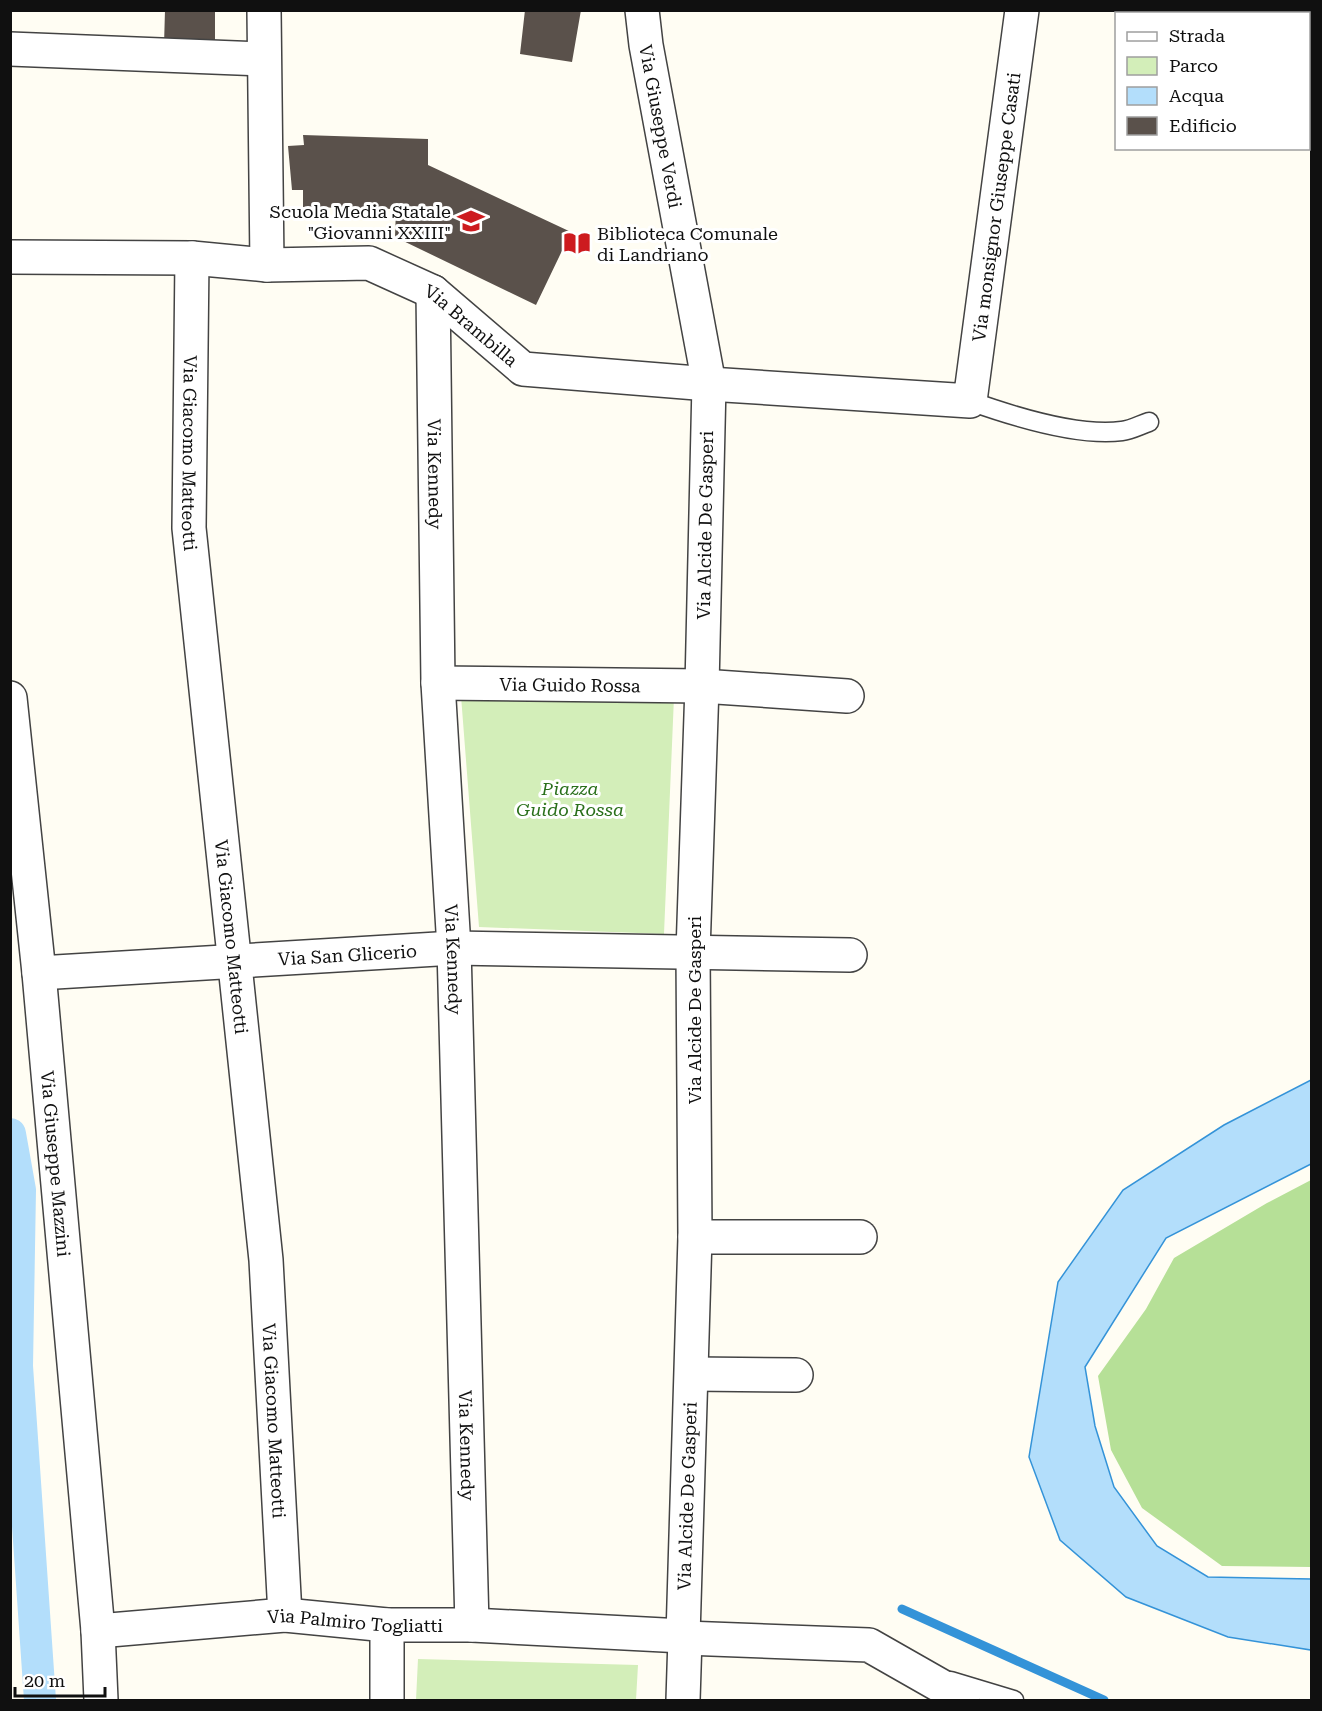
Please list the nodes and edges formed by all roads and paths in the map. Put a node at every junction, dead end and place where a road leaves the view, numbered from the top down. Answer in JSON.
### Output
{"nodes":[{"id":1,"x":264,"y":10,"type":"edge"},
{"id":2,"x":642,"y":10,"type":"edge"},
{"id":3,"x":1022,"y":10,"type":"edge"},
{"id":4,"x":10,"y":48,"type":"edge"},
{"id":5,"x":264,"y":59,"type":"junction"},
{"id":6,"x":10,"y":257,"type":"edge"},
{"id":7,"x":192,"y":258,"type":"junction"},
{"id":8,"x":267,"y":265,"type":"junction"},
{"id":9,"x":433,"y":292,"type":"junction"},
{"id":10,"x":709,"y":384,"type":"junction"},
{"id":11,"x":970,"y":401,"type":"junction"},
{"id":12,"x":1149,"y":422,"type":"dead end"},
{"id":13,"x":438,"y":683,"type":"junction"},
{"id":14,"x":702,"y":686,"type":"junction"},
{"id":15,"x":847,"y":696,"type":"dead end"},
{"id":16,"x":10,"y":698,"type":"edge"},
{"id":17,"x":454,"y":948,"type":"junction"},
{"id":18,"x":693,"y":952,"type":"junction"},
{"id":19,"x":850,"y":955,"type":"dead end"},
{"id":20,"x":233,"y":960,"type":"junction"},
{"id":21,"x":39,"y":973,"type":"junction"},
{"id":22,"x":695,"y":1237,"type":"junction"},
{"id":23,"x":860,"y":1237,"type":"dead end"},
{"id":24,"x":692,"y":1374,"type":"junction"},
{"id":25,"x":796,"y":1375,"type":"dead end"},
{"id":26,"x":285,"y":1615,"type":"junction"},
{"id":27,"x":387,"y":1625,"type":"junction"},
{"id":28,"x":472,"y":1625,"type":"junction"},
{"id":29,"x":98,"y":1631,"type":"junction"},
{"id":30,"x":684,"y":1637,"type":"junction"},
{"id":31,"x":912,"y":1670,"type":"junction"},
{"id":32,"x":101,"y":1701,"type":"edge"},
{"id":33,"x":387,"y":1701,"type":"edge"},
{"id":34,"x":683,"y":1701,"type":"edge"},
{"id":35,"x":963,"y":1701,"type":"edge"},
{"id":36,"x":1014,"y":1701,"type":"edge"}],
"edges":[{"from":1,"to":5,"type":"street"},
{"from":2,"to":10,"type":"street","name":"Via Giuseppe Verdi"},
{"from":3,"to":11,"type":"street","name":"Via monsignor Giuseppe Casati"},
{"from":4,"to":5,"type":"street"},
{"from":5,"to":8,"type":"street"},
{"from":6,"to":7,"type":"street","name":"Via Brambilla"},
{"from":7,"to":8,"type":"street","name":"Via Brambilla"},
{"from":7,"to":20,"type":"street","name":"Via Giacomo Matteotti"},
{"from":8,"to":9,"type":"street","name":"Via Brambilla"},
{"from":9,"to":10,"type":"street","name":"Via Brambilla"},
{"from":9,"to":13,"type":"street","name":"Via Kennedy"},
{"from":10,"to":11,"type":"street","name":"Via Brambilla"},
{"from":10,"to":14,"type":"street","name":"Via Alcide De Gasperi"},
{"from":11,"to":12,"type":"lane"},
{"from":13,"to":14,"type":"street","name":"Via Guido Rossa"},
{"from":13,"to":17,"type":"street","name":"Via Kennedy"},
{"from":14,"to":15,"type":"street","name":"Via Guido Rossa"},
{"from":14,"to":18,"type":"street","name":"Via Alcide De Gasperi"},
{"from":16,"to":21,"type":"street","name":"Via Giuseppe Mazzini"},
{"from":17,"to":18,"type":"street","name":"Via San Glicerio"},
{"from":17,"to":20,"type":"street","name":"Via San Glicerio"},
{"from":17,"to":28,"type":"street","name":"Via Kennedy"},
{"from":18,"to":19,"type":"street","name":"Via San Glicerio"},
{"from":18,"to":22,"type":"street","name":"Via Alcide De Gasperi"},
{"from":20,"to":21,"type":"street","name":"Via San Glicerio"},
{"from":20,"to":26,"type":"street","name":"Via Giacomo Matteotti"},
{"from":21,"to":29,"type":"street","name":"Via Giuseppe Mazzini"},
{"from":22,"to":23,"type":"street"},
{"from":22,"to":24,"type":"street","name":"Via Alcide De Gasperi"},
{"from":24,"to":25,"type":"street"},
{"from":24,"to":30,"type":"street","name":"Via Alcide De Gasperi"},
{"from":26,"to":27,"type":"street","name":"Via Palmiro Togliatti"},
{"from":26,"to":29,"type":"street","name":"Via Palmiro Togliatti"},
{"from":27,"to":28,"type":"street","name":"Via Palmiro Togliatti"},
{"from":27,"to":33,"type":"street"},
{"from":28,"to":30,"type":"street","name":"Via Palmiro Togliatti"},
{"from":29,"to":32,"type":"street"},
{"from":30,"to":31,"type":"street","name":"Via Palmiro Togliatti"},
{"from":30,"to":34,"type":"street","name":"Via Alcide De Gasperi"},
{"from":31,"to":35,"type":"street","name":"Via Palmiro Togliatti"},
{"from":31,"to":36,"type":"lane"}]}
